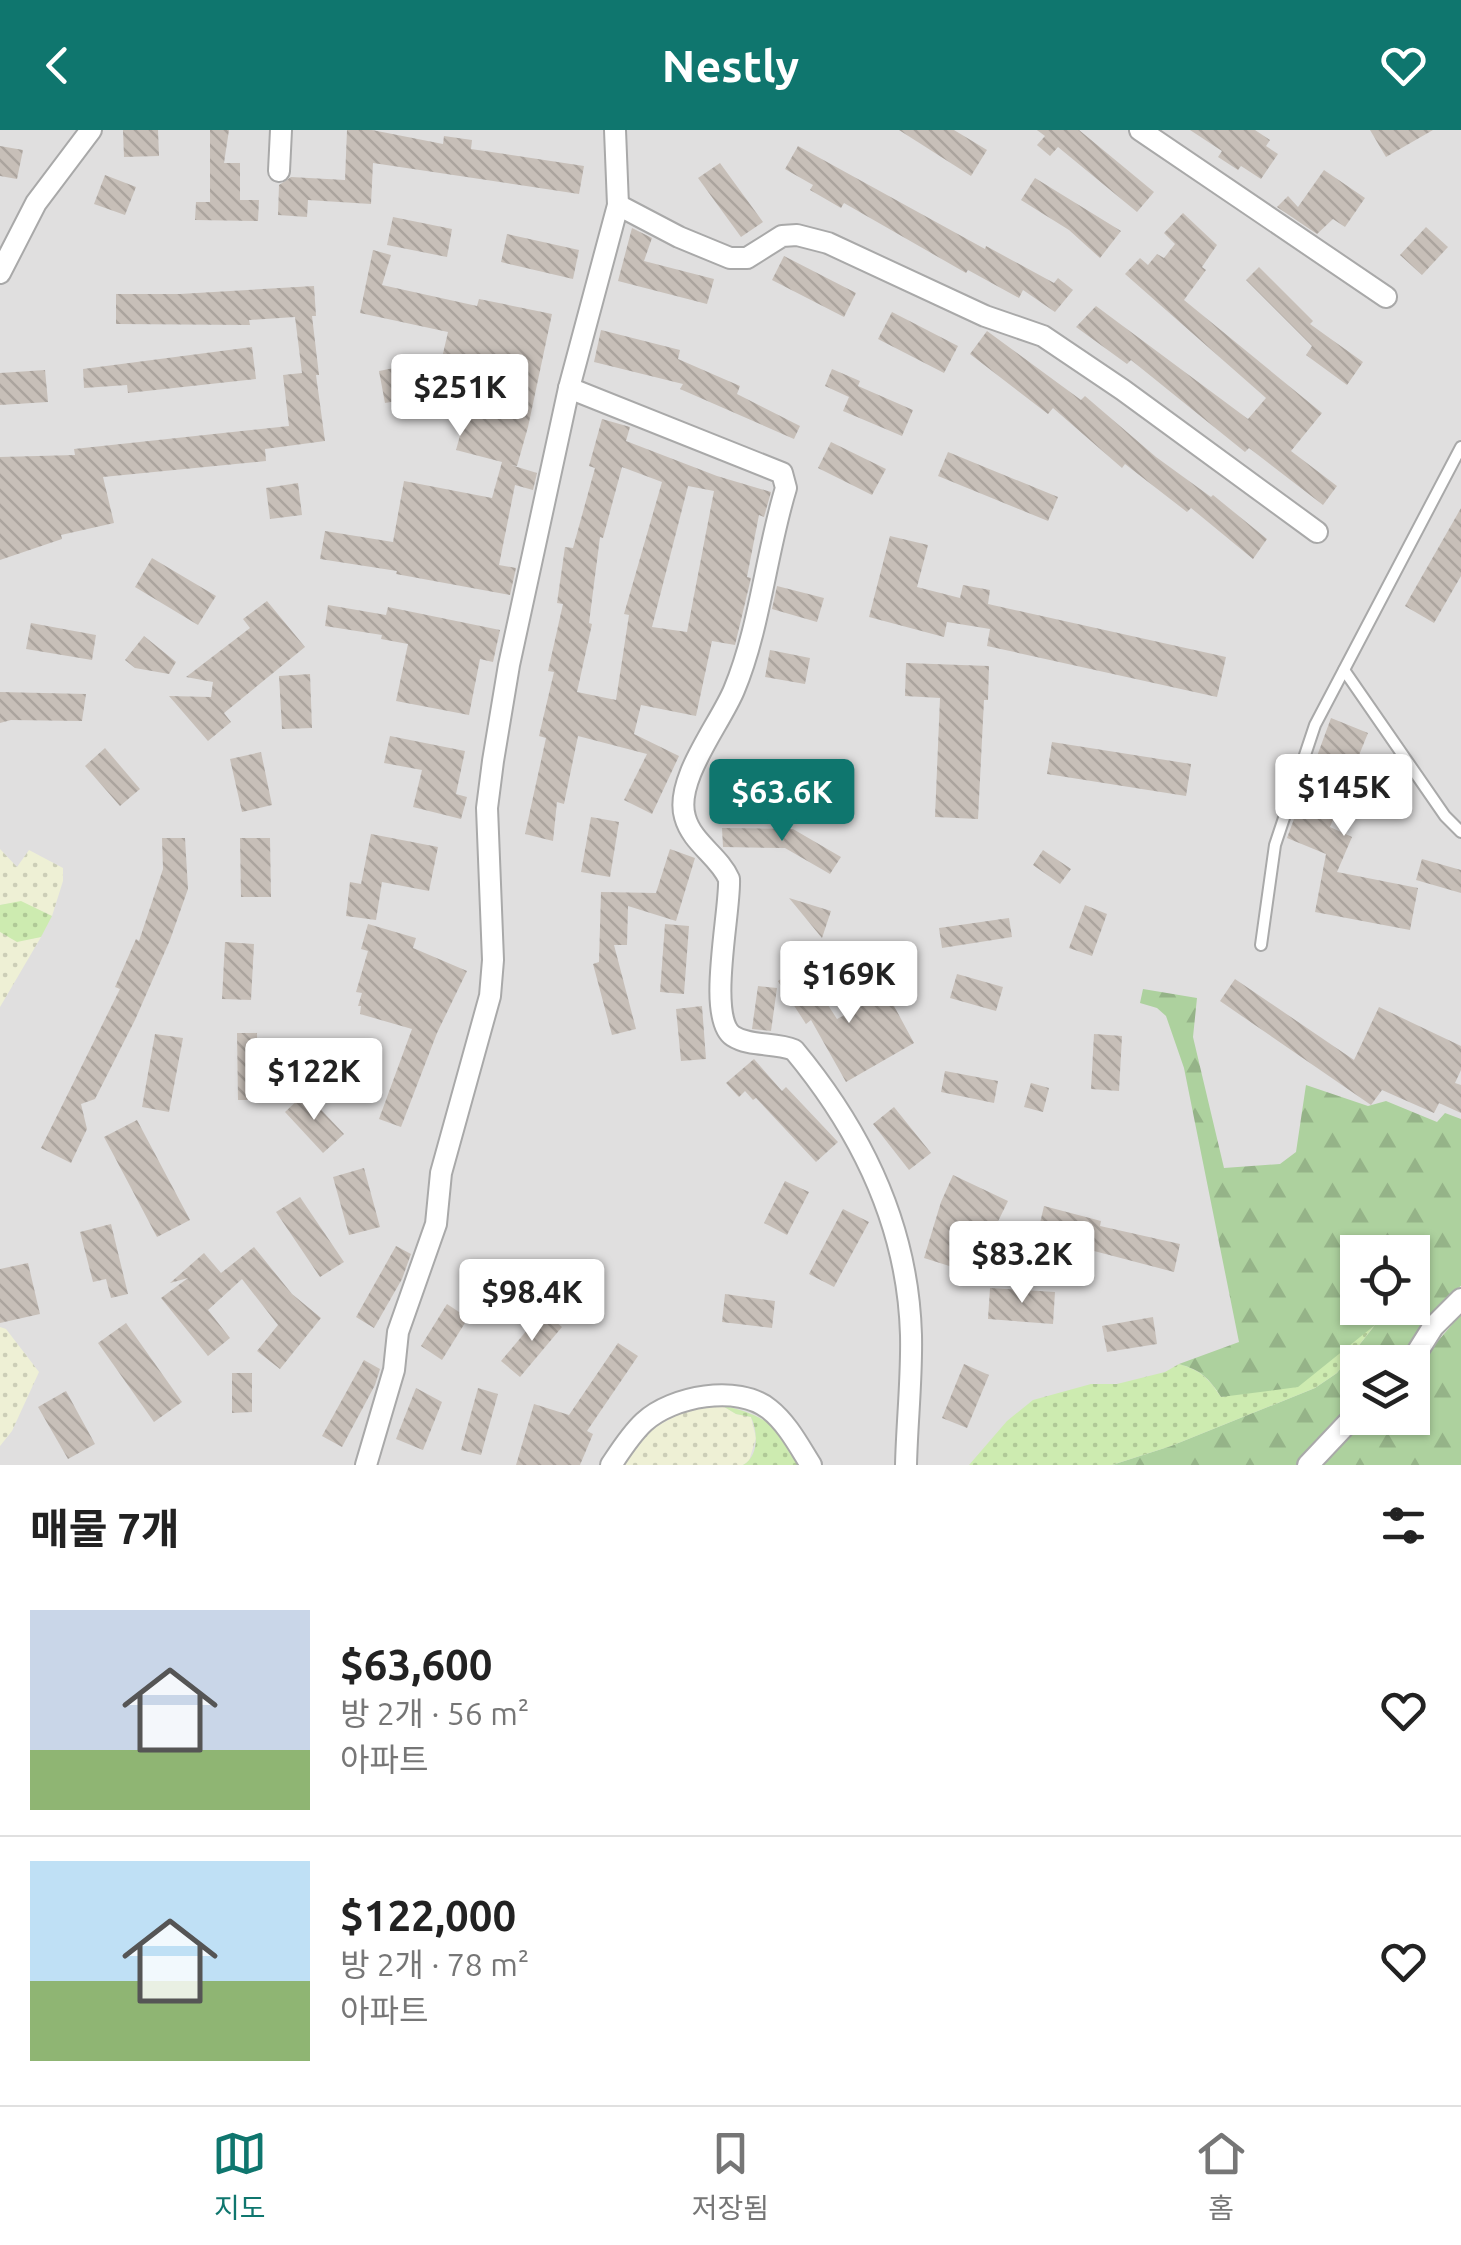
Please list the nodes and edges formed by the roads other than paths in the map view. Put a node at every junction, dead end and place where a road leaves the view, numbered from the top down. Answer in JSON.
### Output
{"nodes":[{"id":1,"x":91,"y":130,"type":"edge"},
{"id":2,"x":280,"y":130,"type":"edge"},
{"id":3,"x":615,"y":130,"type":"edge"},
{"id":4,"x":1140,"y":130,"type":"edge"},
{"id":5,"x":279,"y":171,"type":"dead end"},
{"id":6,"x":618,"y":205,"type":"junction"},
{"id":7,"x":0,"y":273,"type":"edge"},
{"id":8,"x":1386,"y":297,"type":"dead end"},
{"id":9,"x":569,"y":388,"type":"junction"},
{"id":10,"x":1461,"y":447,"type":"edge"},
{"id":11,"x":1317,"y":532,"type":"dead end"},
{"id":12,"x":1344,"y":670,"type":"junction"},
{"id":13,"x":1461,"y":832,"type":"edge"},
{"id":14,"x":1261,"y":946,"type":"dead end"},
{"id":15,"x":1461,"y":1299,"type":"edge"},
{"id":16,"x":1422,"y":1345,"type":"edge"},
{"id":17,"x":1340,"y":1431,"type":"edge"},
{"id":18,"x":366,"y":1465,"type":"edge"},
{"id":19,"x":611,"y":1465,"type":"edge"},
{"id":20,"x":812,"y":1465,"type":"edge"},
{"id":21,"x":906,"y":1465,"type":"edge"},
{"id":22,"x":1308,"y":1465,"type":"edge"}],
"edges":[{"from":1,"to":7,"type":"street"},
{"from":2,"to":5,"type":"street"},
{"from":3,"to":6,"type":"street"},
{"from":4,"to":8,"type":"street"},
{"from":6,"to":9,"type":"street"},
{"from":6,"to":11,"type":"street"},
{"from":9,"to":18,"type":"street"},
{"from":9,"to":21,"type":"street"},
{"from":10,"to":12,"type":"lane"},
{"from":12,"to":13,"type":"lane"},
{"from":12,"to":14,"type":"lane"},
{"from":15,"to":16,"type":"street"},
{"from":17,"to":22,"type":"street"},
{"from":19,"to":20,"type":"street"}]}
